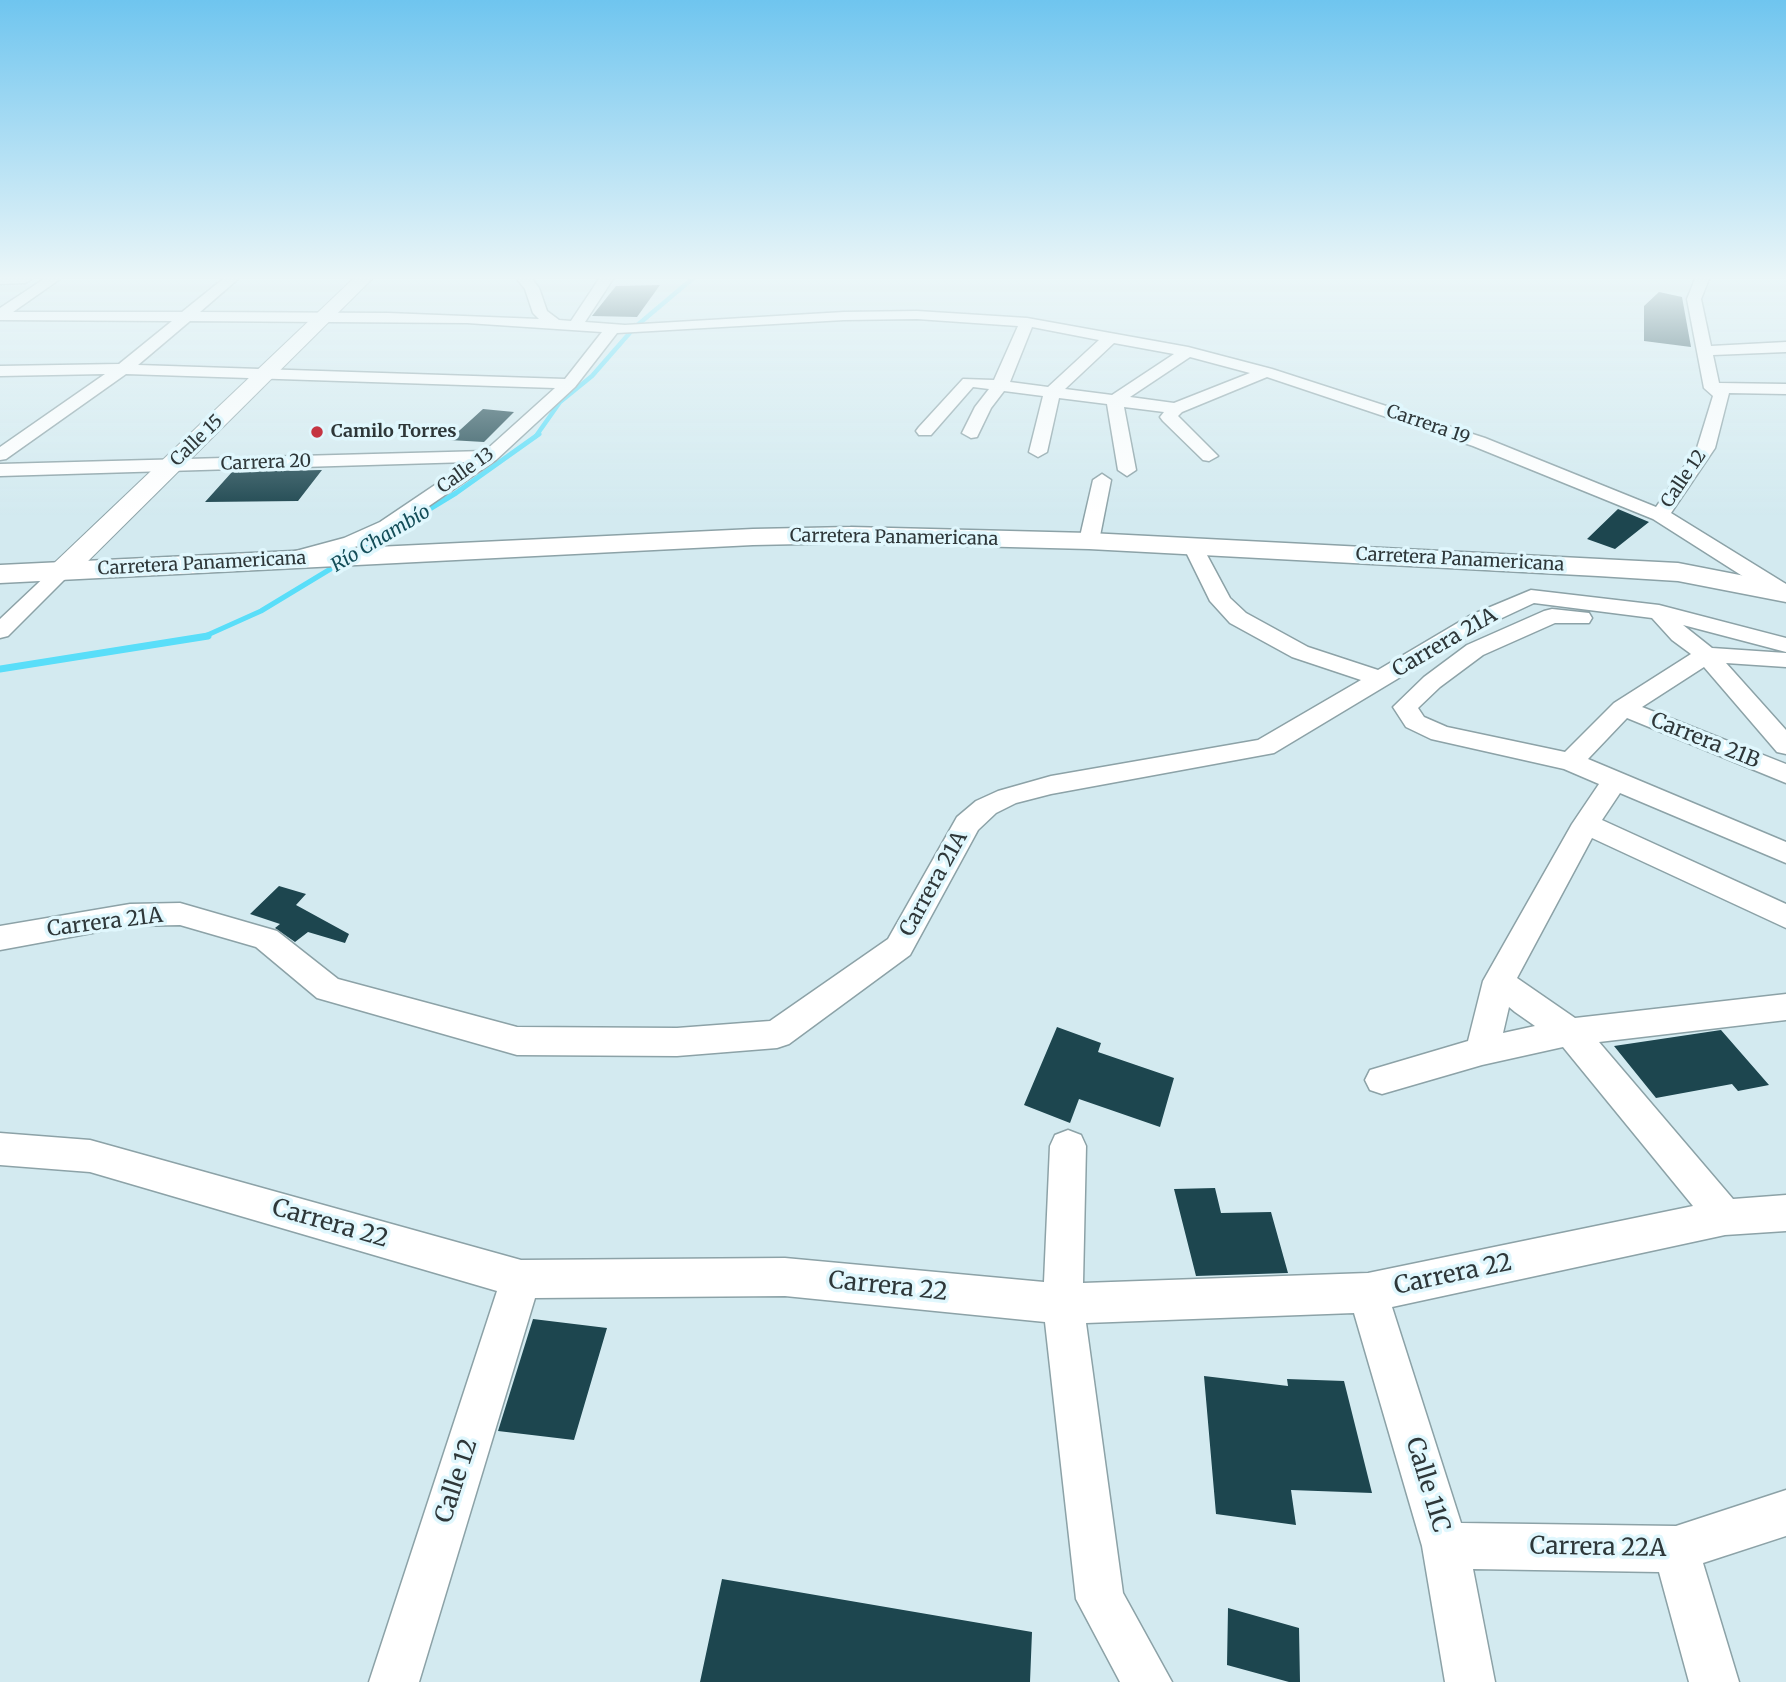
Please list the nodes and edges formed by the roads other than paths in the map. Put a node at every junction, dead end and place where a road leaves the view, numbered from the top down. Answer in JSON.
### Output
{"nodes":[{"id":1,"x":137,"y":357,"type":"edge"},
{"id":2,"x":284,"y":357,"type":"edge"},
{"id":3,"x":596,"y":357,"type":"edge"},
{"id":4,"x":1012,"y":357,"type":"edge"},
{"id":5,"x":1089,"y":357,"type":"edge"},
{"id":6,"x":1180,"y":357,"type":"edge"},
{"id":7,"x":1209,"y":357,"type":"edge"},
{"id":8,"x":1705,"y":357,"type":"edge"},
{"id":9,"x":123,"y":369,"type":"junction"},
{"id":10,"x":0,"y":370,"type":"edge"},
{"id":11,"x":1266,"y":372,"type":"junction"},
{"id":12,"x":268,"y":373,"type":"junction"},
{"id":13,"x":569,"y":384,"type":"junction"},
{"id":14,"x":1000,"y":386,"type":"junction"},
{"id":15,"x":1712,"y":388,"type":"junction"},
{"id":16,"x":1786,"y":389,"type":"edge"},
{"id":17,"x":1052,"y":392,"type":"junction"},
{"id":18,"x":1115,"y":400,"type":"junction"},
{"id":19,"x":1176,"y":408,"type":"junction"},
{"id":20,"x":925,"y":431,"type":"dead end"},
{"id":21,"x":971,"y":433,"type":"dead end"},
{"id":22,"x":1038,"y":452,"type":"dead end"},
{"id":23,"x":0,"y":455,"type":"edge"},
{"id":24,"x":490,"y":456,"type":"junction"},
{"id":25,"x":1209,"y":456,"type":"dead end"},
{"id":26,"x":171,"y":466,"type":"junction"},
{"id":27,"x":0,"y":470,"type":"edge"},
{"id":28,"x":1127,"y":470,"type":"dead end"},
{"id":29,"x":1102,"y":480,"type":"dead end"},
{"id":30,"x":1660,"y":514,"type":"junction"},
{"id":31,"x":1088,"y":541,"type":"junction"},
{"id":32,"x":1193,"y":546,"type":"junction"},
{"id":33,"x":282,"y":560,"type":"junction"},
{"id":34,"x":61,"y":572,"type":"junction"},
{"id":35,"x":0,"y":574,"type":"edge"},
{"id":36,"x":1786,"y":593,"type":"edge"},
{"id":37,"x":1658,"y":612,"type":"junction"},
{"id":38,"x":0,"y":631,"type":"edge"},
{"id":39,"x":1680,"y":635,"type":"junction"},
{"id":40,"x":1786,"y":645,"type":"edge"},
{"id":41,"x":1706,"y":655,"type":"junction"},
{"id":42,"x":1786,"y":660,"type":"edge"},
{"id":43,"x":1381,"y":679,"type":"junction"},
{"id":44,"x":1623,"y":708,"type":"junction"},
{"id":45,"x":1786,"y":746,"type":"edge"},
{"id":46,"x":1571,"y":762,"type":"junction"},
{"id":47,"x":1786,"y":774,"type":"edge"},
{"id":48,"x":1614,"y":781,"type":"junction"},
{"id":49,"x":1586,"y":824,"type":"junction"},
{"id":50,"x":1786,"y":853,"type":"edge"},
{"id":51,"x":1786,"y":918,"type":"edge"},
{"id":52,"x":0,"y":938,"type":"edge"},
{"id":53,"x":1500,"y":981,"type":"junction"},
{"id":54,"x":1786,"y":1007,"type":"edge"},
{"id":55,"x":1570,"y":1032,"type":"junction"},
{"id":56,"x":1482,"y":1051,"type":"junction"},
{"id":57,"x":1382,"y":1080,"type":"dead end"},
{"id":58,"x":1068,"y":1146,"type":"dead end"},
{"id":59,"x":0,"y":1149,"type":"edge"},
{"id":60,"x":1786,"y":1213,"type":"edge"},
{"id":61,"x":1725,"y":1217,"type":"junction"},
{"id":62,"x":521,"y":1279,"type":"junction"},
{"id":63,"x":1368,"y":1293,"type":"junction"},
{"id":64,"x":1063,"y":1304,"type":"junction"},
{"id":65,"x":1786,"y":1513,"type":"edge"},
{"id":66,"x":1446,"y":1546,"type":"junction"},
{"id":67,"x":1676,"y":1549,"type":"junction"},
{"id":68,"x":394,"y":1682,"type":"edge"},
{"id":69,"x":1147,"y":1682,"type":"edge"},
{"id":70,"x":1470,"y":1682,"type":"edge"},
{"id":71,"x":1714,"y":1682,"type":"edge"}],
"edges":[{"from":1,"to":9,"type":"street"},
{"from":2,"to":12,"type":"main road","name":"Calle 15"},
{"from":3,"to":13,"type":"street","name":"Calle 13"},
{"from":4,"to":14,"type":"street"},
{"from":5,"to":17,"type":"street"},
{"from":6,"to":18,"type":"street"},
{"from":7,"to":11,"type":"street","name":"Carrera 19"},
{"from":8,"to":15,"type":"street","name":"Calle 12"},
{"from":9,"to":10,"type":"street"},
{"from":9,"to":12,"type":"street"},
{"from":9,"to":23,"type":"street"},
{"from":11,"to":19,"type":"street"},
{"from":11,"to":30,"type":"street","name":"Carrera 19"},
{"from":12,"to":13,"type":"street"},
{"from":12,"to":26,"type":"main road","name":"Calle 15"},
{"from":13,"to":24,"type":"street","name":"Calle 13"},
{"from":14,"to":17,"type":"street"},
{"from":14,"to":20,"type":"street"},
{"from":14,"to":21,"type":"street"},
{"from":15,"to":16,"type":"street"},
{"from":15,"to":30,"type":"street","name":"Calle 12"},
{"from":17,"to":18,"type":"street"},
{"from":17,"to":22,"type":"street"},
{"from":18,"to":19,"type":"street"},
{"from":18,"to":28,"type":"street"},
{"from":19,"to":25,"type":"street"},
{"from":24,"to":26,"type":"street","name":"Carrera 20"},
{"from":24,"to":33,"type":"street","name":"Calle 13"},
{"from":26,"to":27,"type":"street","name":"Carrera 20"},
{"from":26,"to":34,"type":"main road","name":"Calle 15"},
{"from":29,"to":31,"type":"street"},
{"from":30,"to":36,"type":"street","name":"Carrera 19"},
{"from":31,"to":32,"type":"highway","name":"Carretera Panamericana"},
{"from":31,"to":33,"type":"highway","name":"Carretera Panamericana"},
{"from":32,"to":36,"type":"highway","name":"Carretera Panamericana"},
{"from":32,"to":43,"type":"street"},
{"from":33,"to":34,"type":"highway","name":"Carretera Panamericana"},
{"from":34,"to":35,"type":"highway","name":"Carretera Panamericana"},
{"from":34,"to":38,"type":"street"},
{"from":37,"to":39,"type":"street"},
{"from":37,"to":40,"type":"street","name":"Carrera 21A"},
{"from":37,"to":43,"type":"street","name":"Carrera 21A"},
{"from":39,"to":41,"type":"street"},
{"from":39,"to":46,"type":"street"},
{"from":41,"to":42,"type":"street"},
{"from":41,"to":44,"type":"street"},
{"from":41,"to":45,"type":"street"},
{"from":43,"to":52,"type":"street","name":"Carrera 21A"},
{"from":44,"to":46,"type":"street"},
{"from":44,"to":47,"type":"street","name":"Carrera 21B"},
{"from":46,"to":48,"type":"street"},
{"from":48,"to":49,"type":"street"},
{"from":48,"to":50,"type":"street"},
{"from":49,"to":51,"type":"street"},
{"from":49,"to":53,"type":"street"},
{"from":53,"to":55,"type":"street"},
{"from":53,"to":56,"type":"street"},
{"from":54,"to":55,"type":"street"},
{"from":55,"to":56,"type":"street"},
{"from":55,"to":61,"type":"street"},
{"from":56,"to":57,"type":"street"},
{"from":58,"to":64,"type":"street"},
{"from":59,"to":62,"type":"street","name":"Carrera 22"},
{"from":60,"to":61,"type":"street","name":"Carrera 22"},
{"from":61,"to":63,"type":"street","name":"Carrera 22"},
{"from":62,"to":64,"type":"street","name":"Carrera 22"},
{"from":62,"to":68,"type":"street","name":"Calle 12"},
{"from":63,"to":64,"type":"street","name":"Carrera 22"},
{"from":63,"to":66,"type":"street","name":"Calle 11C"},
{"from":64,"to":69,"type":"street"},
{"from":65,"to":67,"type":"street","name":"Carrera 22A"},
{"from":66,"to":67,"type":"street","name":"Carrera 22A"},
{"from":66,"to":70,"type":"street","name":"Calle 11C"},
{"from":67,"to":71,"type":"street"}]}
